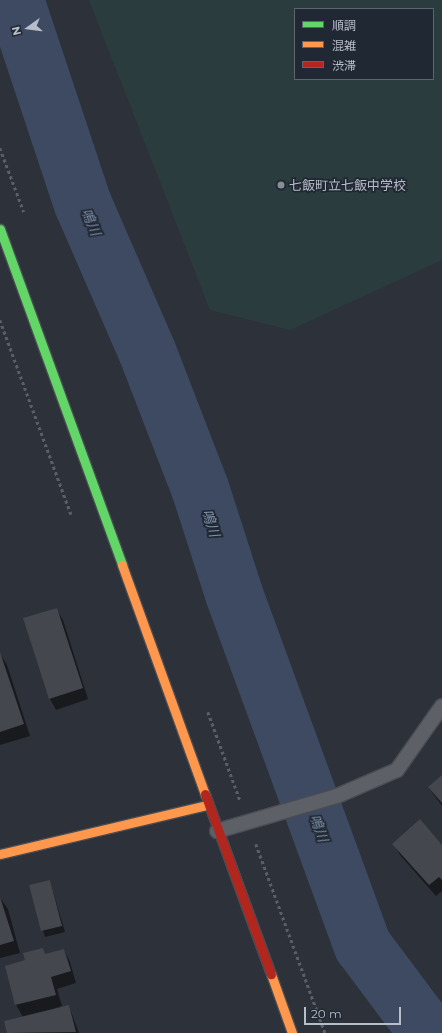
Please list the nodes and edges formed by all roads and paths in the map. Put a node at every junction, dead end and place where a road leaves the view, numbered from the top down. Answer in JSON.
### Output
{"nodes":[{"id":1,"x":0,"y":229,"type":"edge"},
{"id":2,"x":442,"y":706,"type":"edge"},
{"id":3,"x":208,"y":806,"type":"junction"},
{"id":4,"x":217,"y":831,"type":"junction"},
{"id":5,"x":0,"y":854,"type":"edge"},
{"id":6,"x":292,"y":1033,"type":"edge"}],
"edges":[{"from":1,"to":3,"type":"street"},
{"from":2,"to":4,"type":"lane"},
{"from":3,"to":4,"type":"street"},
{"from":3,"to":5,"type":"street"},
{"from":4,"to":6,"type":"street"}]}
